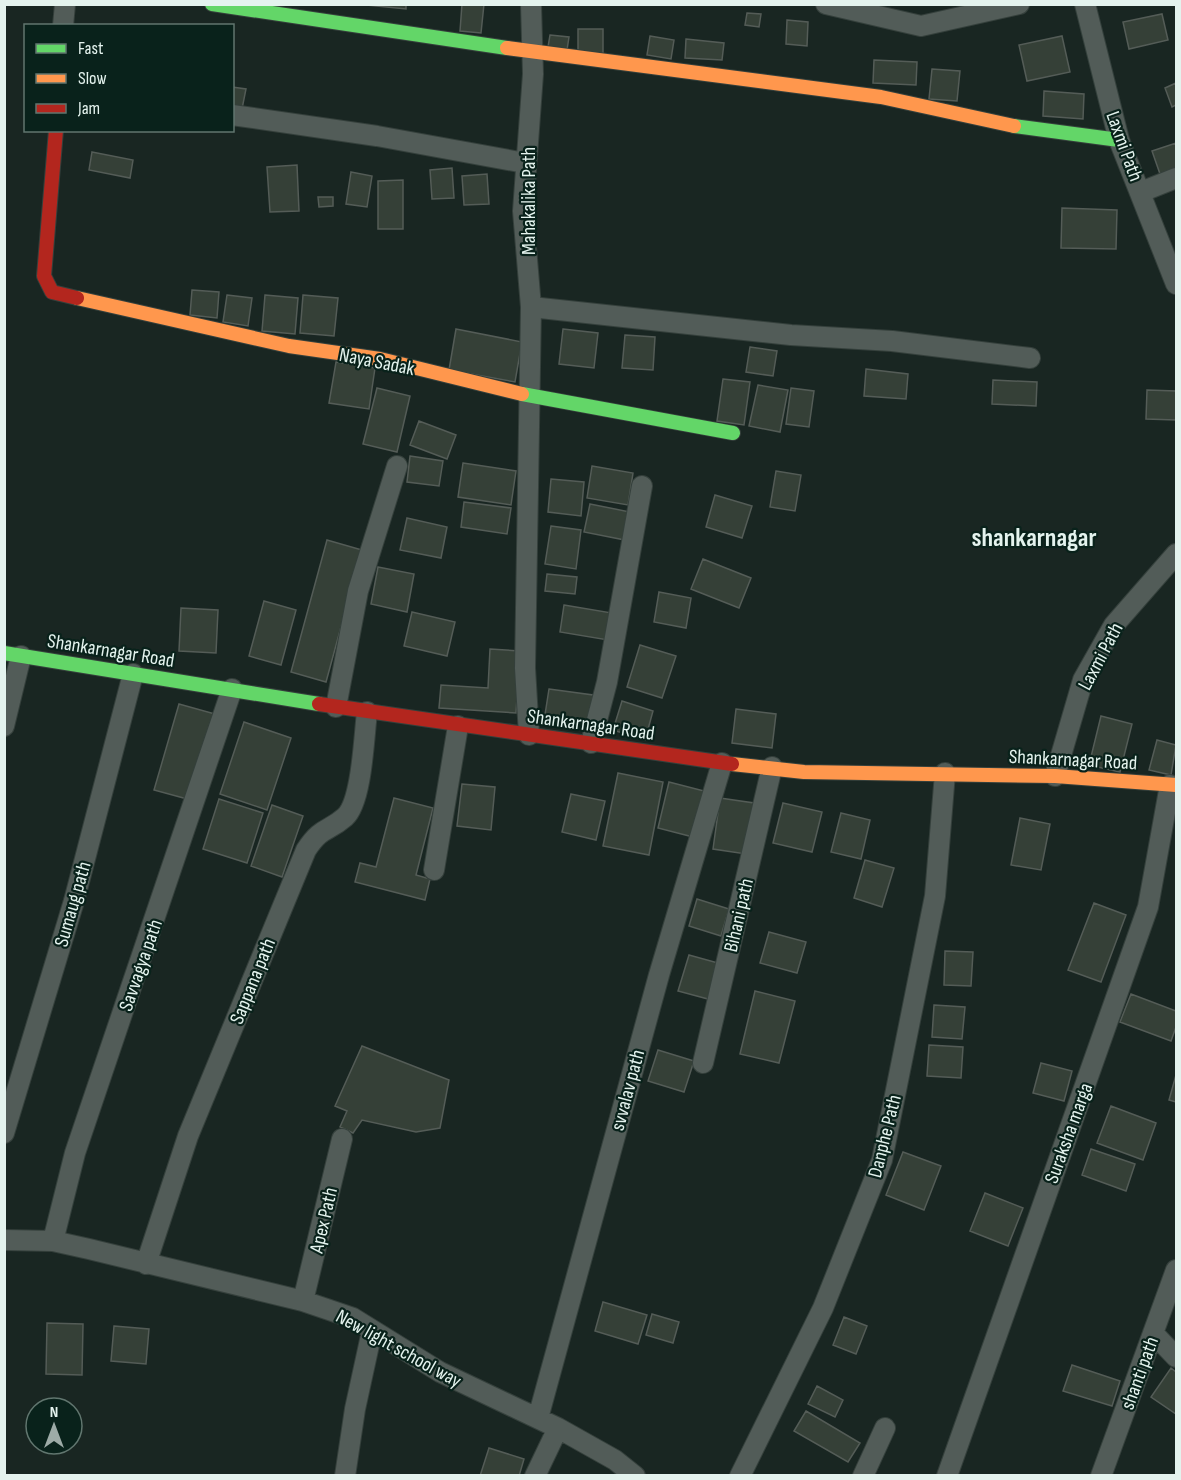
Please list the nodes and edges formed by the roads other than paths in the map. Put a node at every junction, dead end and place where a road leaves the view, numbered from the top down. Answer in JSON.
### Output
{"nodes":[{"id":1,"x":64,"y":4,"type":"edge"},
{"id":2,"x":212,"y":4,"type":"edge"},
{"id":3,"x":531,"y":4,"type":"edge"},
{"id":4,"x":826,"y":4,"type":"edge"},
{"id":5,"x":1019,"y":4,"type":"edge"},
{"id":6,"x":1085,"y":4,"type":"edge"},
{"id":7,"x":63,"y":24,"type":"edge"},
{"id":8,"x":532,"y":52,"type":"junction"},
{"id":9,"x":234,"y":115,"type":"edge"},
{"id":10,"x":56,"y":132,"type":"edge"},
{"id":11,"x":1119,"y":140,"type":"junction"},
{"id":12,"x":525,"y":163,"type":"junction"},
{"id":13,"x":1176,"y":178,"type":"edge"},
{"id":14,"x":1141,"y":192,"type":"junction"},
{"id":15,"x":1176,"y":284,"type":"edge"},
{"id":16,"x":531,"y":307,"type":"junction"},
{"id":17,"x":1030,"y":358,"type":"dead end"},
{"id":18,"x":532,"y":397,"type":"junction"},
{"id":19,"x":733,"y":433,"type":"dead end"},
{"id":20,"x":397,"y":466,"type":"dead end"},
{"id":21,"x":642,"y":486,"type":"dead end"},
{"id":22,"x":1176,"y":554,"type":"edge"},
{"id":23,"x":13,"y":654,"type":"edge"},
{"id":24,"x":134,"y":674,"type":"junction"},
{"id":25,"x":232,"y":689,"type":"junction"},
{"id":26,"x":336,"y":707,"type":"junction"},
{"id":27,"x":367,"y":712,"type":"junction"},
{"id":28,"x":4,"y":726,"type":"edge"},
{"id":29,"x":458,"y":726,"type":"junction"},
{"id":30,"x":529,"y":735,"type":"junction"},
{"id":31,"x":591,"y":743,"type":"junction"},
{"id":32,"x":722,"y":763,"type":"junction"},
{"id":33,"x":772,"y":767,"type":"junction"},
{"id":34,"x":945,"y":773,"type":"junction"},
{"id":35,"x":1055,"y":776,"type":"junction"},
{"id":36,"x":1173,"y":785,"type":"edge"},
{"id":37,"x":434,"y":870,"type":"dead end"},
{"id":38,"x":703,"y":1063,"type":"dead end"},
{"id":39,"x":4,"y":1133,"type":"edge"},
{"id":40,"x":342,"y":1139,"type":"dead end"},
{"id":41,"x":4,"y":1240,"type":"edge"},
{"id":42,"x":53,"y":1241,"type":"junction"},
{"id":43,"x":146,"y":1264,"type":"junction"},
{"id":44,"x":1176,"y":1270,"type":"edge"},
{"id":45,"x":303,"y":1300,"type":"junction"},
{"id":46,"x":372,"y":1331,"type":"junction"},
{"id":47,"x":1153,"y":1333,"type":"junction"},
{"id":48,"x":1176,"y":1357,"type":"edge"},
{"id":49,"x":538,"y":1418,"type":"junction"},
{"id":50,"x":558,"y":1428,"type":"junction"},
{"id":51,"x":885,"y":1428,"type":"dead end"},
{"id":52,"x":345,"y":1476,"type":"edge"},
{"id":53,"x":535,"y":1476,"type":"edge"},
{"id":54,"x":635,"y":1476,"type":"edge"},
{"id":55,"x":740,"y":1476,"type":"edge"},
{"id":56,"x":863,"y":1476,"type":"edge"},
{"id":57,"x":947,"y":1476,"type":"edge"},
{"id":58,"x":1101,"y":1476,"type":"edge"}],
"edges":[{"from":1,"to":7,"type":"street"},
{"from":2,"to":8,"type":"street"},
{"from":3,"to":8,"type":"street","name":"Mahakalika Path"},
{"from":4,"to":5,"type":"street"},
{"from":6,"to":11,"type":"street","name":"Laxmi Path"},
{"from":8,"to":11,"type":"street"},
{"from":8,"to":12,"type":"street","name":"Mahakalika Path"},
{"from":9,"to":12,"type":"street"},
{"from":10,"to":18,"type":"street","name":"Naya Sadak"},
{"from":11,"to":14,"type":"street","name":"Laxmi Path"},
{"from":12,"to":16,"type":"street","name":"Mahakalika Path"},
{"from":13,"to":14,"type":"street"},
{"from":14,"to":15,"type":"street","name":"Laxmi Path"},
{"from":16,"to":17,"type":"street"},
{"from":16,"to":18,"type":"street","name":"Mahakalika Path"},
{"from":18,"to":19,"type":"street"},
{"from":18,"to":30,"type":"street"},
{"from":20,"to":26,"type":"street"},
{"from":21,"to":31,"type":"street"},
{"from":22,"to":35,"type":"street","name":"Laxmi Path"},
{"from":23,"to":24,"type":"street","name":"Shankarnagar Road"},
{"from":23,"to":28,"type":"street"},
{"from":24,"to":25,"type":"street","name":"Shankarnagar Road"},
{"from":24,"to":39,"type":"street","name":"Sumaug path"},
{"from":25,"to":26,"type":"street","name":"Shankarnagar Road"},
{"from":25,"to":42,"type":"street","name":"Savvagya path"},
{"from":26,"to":27,"type":"street","name":"Shankarnagar Road"},
{"from":27,"to":29,"type":"street","name":"Shankarnagar Road"},
{"from":27,"to":43,"type":"street","name":"Sappana path"},
{"from":29,"to":30,"type":"street","name":"Shankarnagar Road"},
{"from":29,"to":37,"type":"street"},
{"from":30,"to":31,"type":"street","name":"Shankarnagar Road"},
{"from":31,"to":32,"type":"street","name":"Shankarnagar Road"},
{"from":32,"to":33,"type":"street","name":"Shankarnagar Road"},
{"from":32,"to":49,"type":"street","name":"svvalav path"},
{"from":33,"to":34,"type":"street","name":"Shankarnagar Road"},
{"from":33,"to":38,"type":"street","name":"Bihani path"},
{"from":34,"to":35,"type":"street","name":"Shankarnagar Road"},
{"from":34,"to":55,"type":"street","name":"Danphe Path"},
{"from":35,"to":36,"type":"street","name":"Shankarnagar Road"},
{"from":36,"to":57,"type":"street","name":"Suraksha marga"},
{"from":40,"to":45,"type":"street","name":"Apex Path"},
{"from":41,"to":42,"type":"street","name":"New light school way"},
{"from":42,"to":43,"type":"street","name":"New light school way"},
{"from":43,"to":45,"type":"street","name":"New light school way"},
{"from":44,"to":47,"type":"street","name":"shanti path"},
{"from":45,"to":46,"type":"street","name":"New light school way"},
{"from":46,"to":49,"type":"street","name":"New light school way"},
{"from":46,"to":52,"type":"street"},
{"from":47,"to":48,"type":"street"},
{"from":47,"to":58,"type":"street","name":"shanti path"},
{"from":49,"to":50,"type":"street","name":"New light school way"},
{"from":50,"to":53,"type":"street"},
{"from":50,"to":54,"type":"street","name":"New light school way"},
{"from":51,"to":56,"type":"street"}]}
